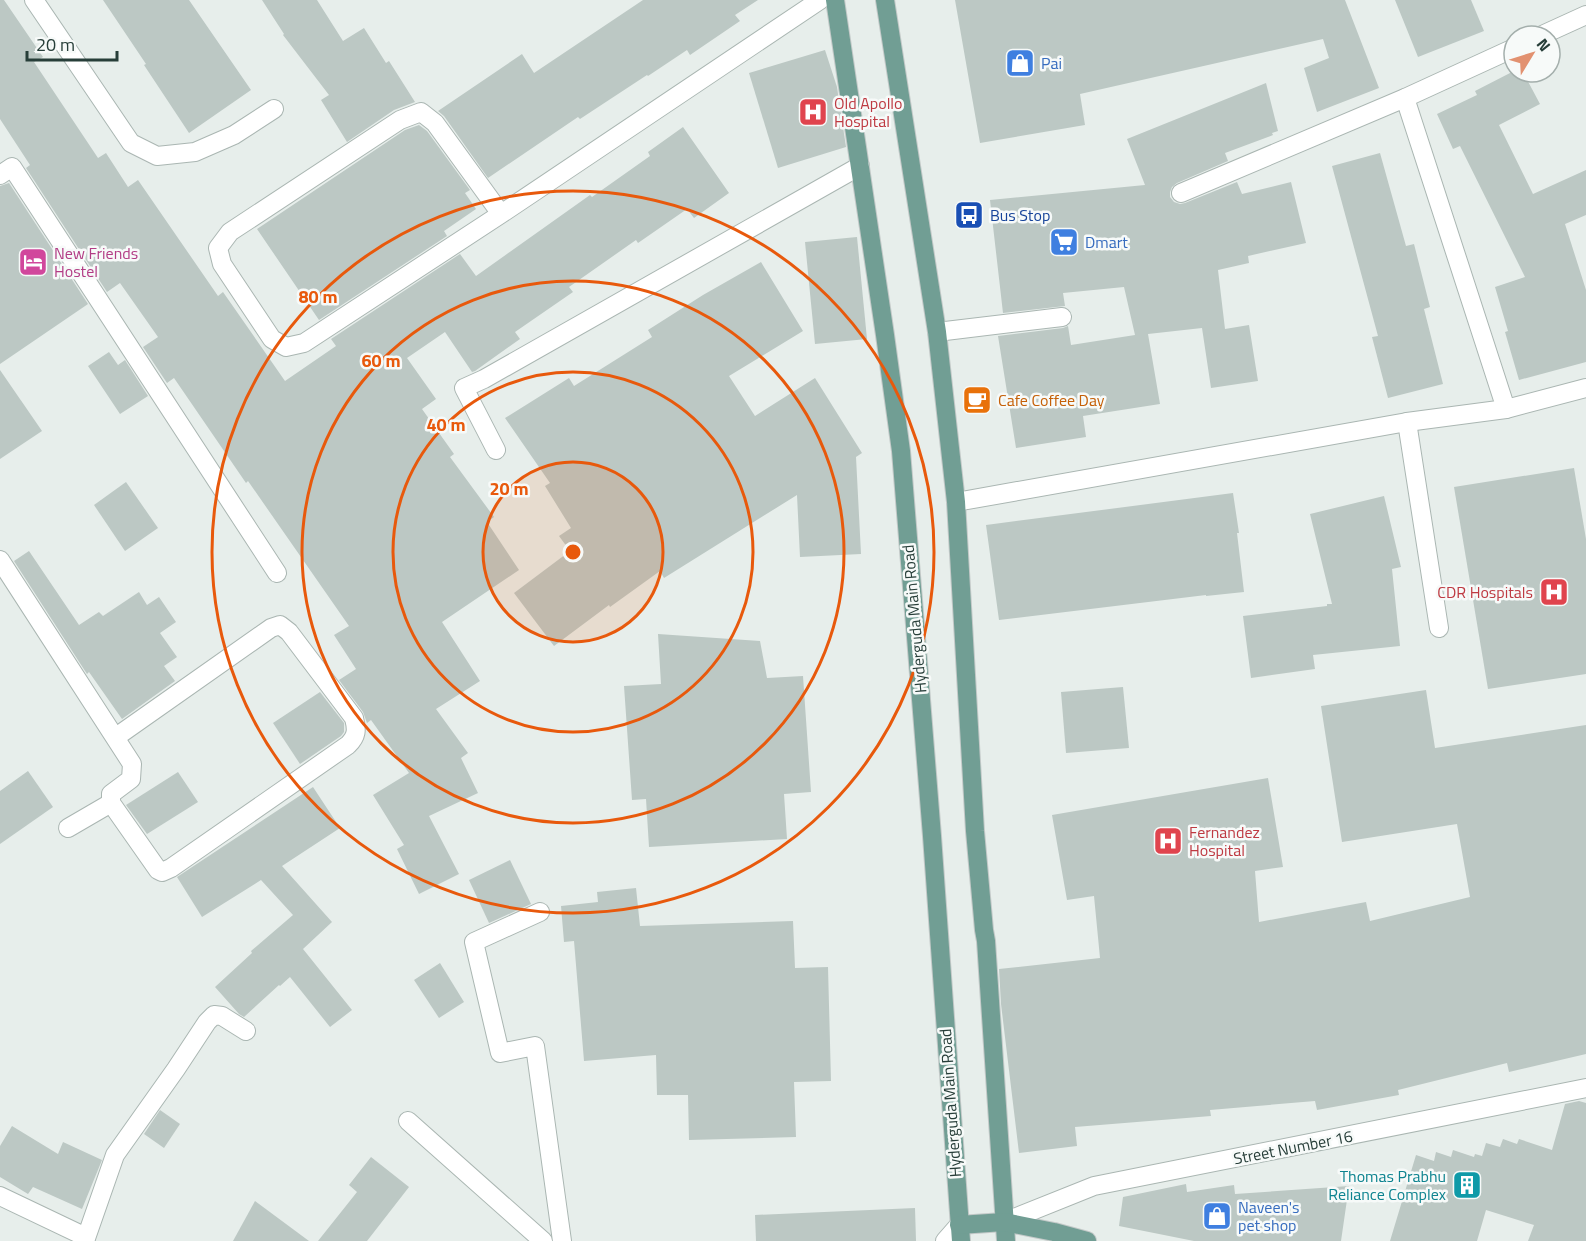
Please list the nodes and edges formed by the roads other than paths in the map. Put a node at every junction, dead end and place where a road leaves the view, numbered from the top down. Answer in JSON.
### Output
{"nodes":[{"id":1,"x":835,"y":0,"type":"edge"},
{"id":2,"x":885,"y":0,"type":"edge"},
{"id":3,"x":38,"y":2,"type":"edge"},
{"id":4,"x":810,"y":3,"type":"edge"},
{"id":5,"x":1586,"y":15,"type":"edge"},
{"id":6,"x":1562,"y":26,"type":"edge"},
{"id":7,"x":1502,"y":54,"type":"edge"},
{"id":8,"x":1405,"y":98,"type":"junction"},
{"id":9,"x":274,"y":109,"type":"dead end"},
{"id":10,"x":860,"y":166,"type":"junction"},
{"id":11,"x":0,"y":175,"type":"edge"},
{"id":12,"x":1181,"y":193,"type":"dead end"},
{"id":13,"x":501,"y":214,"type":"junction"},
{"id":14,"x":1062,"y":317,"type":"dead end"},
{"id":15,"x":938,"y":332,"type":"junction"},
{"id":16,"x":1586,"y":388,"type":"edge"},
{"id":17,"x":1506,"y":410,"type":"junction"},
{"id":18,"x":1407,"y":422,"type":"junction"},
{"id":19,"x":496,"y":450,"type":"dead end"},
{"id":20,"x":956,"y":502,"type":"junction"},
{"id":21,"x":0,"y":560,"type":"edge"},
{"id":22,"x":277,"y":573,"type":"dead end"},
{"id":23,"x":1439,"y":628,"type":"dead end"},
{"id":24,"x":116,"y":737,"type":"junction"},
{"id":25,"x":111,"y":803,"type":"junction"},
{"id":26,"x":68,"y":828,"type":"dead end"},
{"id":27,"x":540,"y":912,"type":"dead end"},
{"id":28,"x":246,"y":1031,"type":"dead end"},
{"id":29,"x":1586,"y":1088,"type":"edge"},
{"id":30,"x":408,"y":1122,"type":"dead end"},
{"id":31,"x":0,"y":1196,"type":"edge"},
{"id":32,"x":1004,"y":1222,"type":"junction"},
{"id":33,"x":960,"y":1233,"type":"edge"},
{"id":34,"x":85,"y":1239,"type":"edge"},
{"id":35,"x":543,"y":1241,"type":"edge"},
{"id":36,"x":562,"y":1241,"type":"edge"},
{"id":37,"x":945,"y":1241,"type":"edge"},
{"id":38,"x":1006,"y":1241,"type":"edge"},
{"id":39,"x":1087,"y":1241,"type":"edge"}],
"edges":[{"from":1,"to":10,"type":"main road","name":"Hyderguda Main Road"},
{"from":2,"to":15,"type":"main road"},
{"from":3,"to":9,"type":"street"},
{"from":4,"to":13,"type":"street"},
{"from":5,"to":6,"type":"street"},
{"from":7,"to":8,"type":"street"},
{"from":8,"to":12,"type":"street"},
{"from":8,"to":17,"type":"street"},
{"from":10,"to":19,"type":"street"},
{"from":10,"to":33,"type":"main road","name":"Hyderguda Main Road"},
{"from":11,"to":22,"type":"street"},
{"from":13,"to":13,"type":"street"},
{"from":14,"to":15,"type":"street"},
{"from":15,"to":20,"type":"main road"},
{"from":16,"to":17,"type":"street"},
{"from":17,"to":18,"type":"street"},
{"from":18,"to":20,"type":"street"},
{"from":18,"to":23,"type":"street"},
{"from":20,"to":32,"type":"main road"},
{"from":21,"to":24,"type":"street"},
{"from":24,"to":25,"type":"street"},
{"from":24,"to":25,"type":"street"},
{"from":25,"to":26,"type":"street"},
{"from":27,"to":36,"type":"street"},
{"from":28,"to":34,"type":"street"},
{"from":29,"to":32,"type":"street","name":"Street Number 16"},
{"from":30,"to":35,"type":"street"},
{"from":31,"to":34,"type":"street"},
{"from":32,"to":33,"type":"main road"},
{"from":32,"to":38,"type":"main road"},
{"from":32,"to":39,"type":"main road"},
{"from":33,"to":37,"type":"street"}]}
